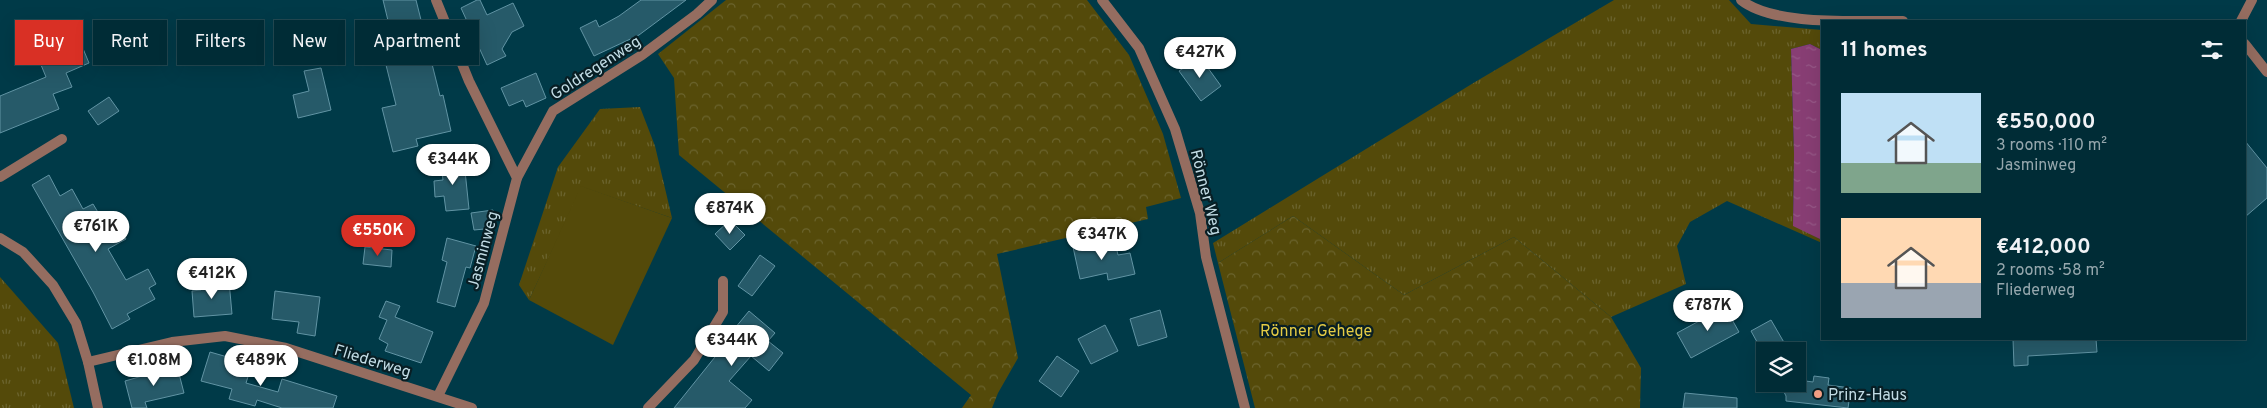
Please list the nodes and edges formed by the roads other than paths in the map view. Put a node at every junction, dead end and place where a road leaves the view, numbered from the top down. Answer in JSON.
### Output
{"nodes":[{"id":1,"x":436,"y":0,"type":"edge"},
{"id":2,"x":712,"y":0,"type":"edge"},
{"id":3,"x":1102,"y":0,"type":"edge"},
{"id":4,"x":1741,"y":0,"type":"edge"},
{"id":5,"x":2252,"y":0,"type":"edge"},
{"id":6,"x":1867,"y":20,"type":"edge"},
{"id":7,"x":2242,"y":20,"type":"edge"},
{"id":8,"x":2246,"y":45,"type":"edge"},
{"id":9,"x":2267,"y":72,"type":"edge"},
{"id":10,"x":62,"y":139,"type":"dead end"},
{"id":11,"x":0,"y":177,"type":"edge"},
{"id":12,"x":517,"y":178,"type":"junction"},
{"id":13,"x":0,"y":238,"type":"edge"},
{"id":14,"x":723,"y":280,"type":"dead end"},
{"id":15,"x":88,"y":362,"type":"junction"},
{"id":16,"x":438,"y":396,"type":"junction"},
{"id":17,"x":98,"y":408,"type":"edge"},
{"id":18,"x":472,"y":408,"type":"edge"},
{"id":19,"x":648,"y":408,"type":"edge"},
{"id":20,"x":1245,"y":408,"type":"edge"}],
"edges":[{"from":1,"to":12,"type":"street"},
{"from":2,"to":12,"type":"street","name":"Goldregenweg"},
{"from":3,"to":20,"type":"street","name":"Rönner Weg"},
{"from":4,"to":6,"type":"street"},
{"from":5,"to":7,"type":"street"},
{"from":8,"to":9,"type":"street"},
{"from":10,"to":11,"type":"street"},
{"from":12,"to":16,"type":"street","name":"Jasminweg"},
{"from":13,"to":15,"type":"street"},
{"from":14,"to":19,"type":"street"},
{"from":15,"to":16,"type":"street","name":"Fliederweg"},
{"from":15,"to":17,"type":"street"},
{"from":16,"to":18,"type":"street","name":"Fliederweg"}]}
